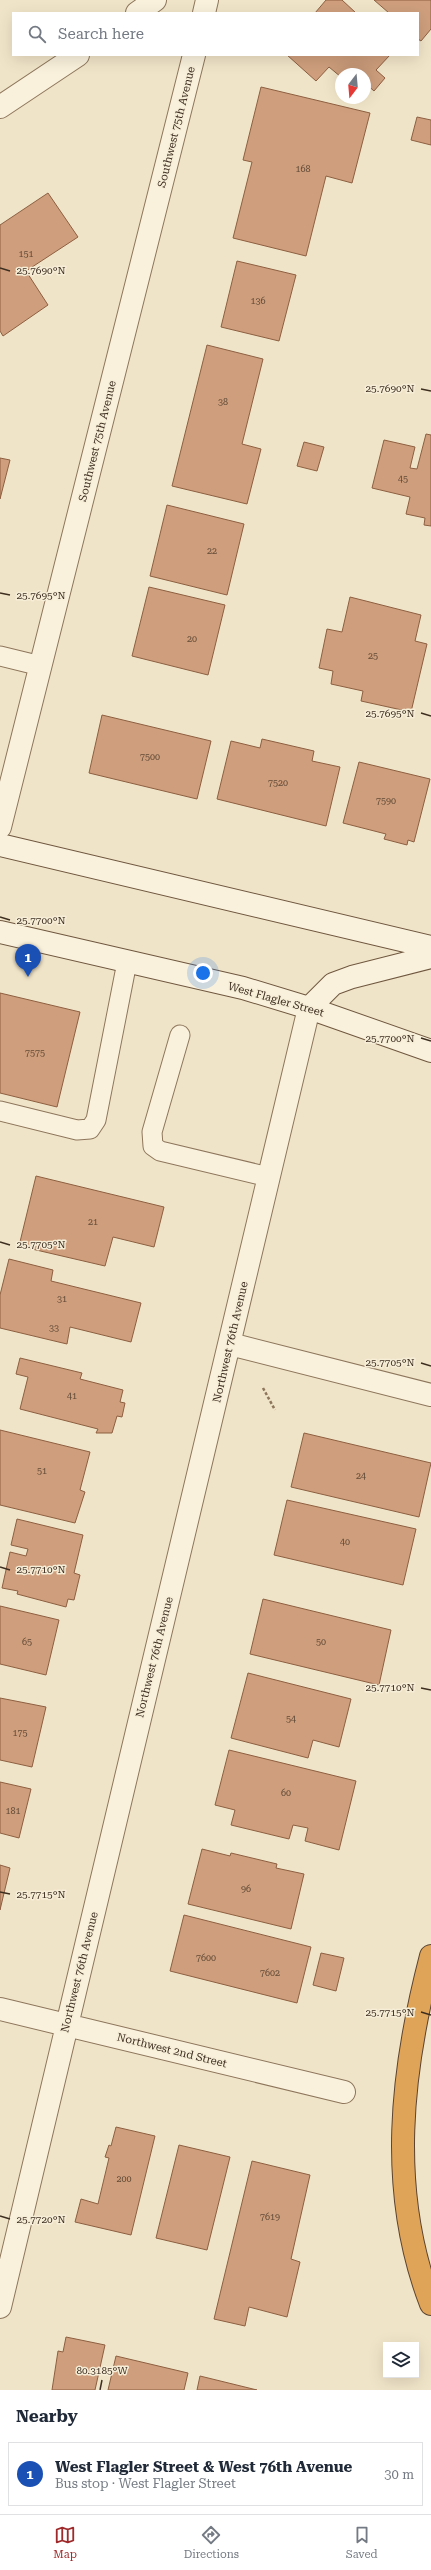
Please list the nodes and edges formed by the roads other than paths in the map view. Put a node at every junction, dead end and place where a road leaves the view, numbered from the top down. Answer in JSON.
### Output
{"nodes":[{"id":1,"x":155,"y":0,"type":"edge"},
{"id":2,"x":207,"y":0,"type":"edge"},
{"id":3,"x":138,"y":12,"type":"edge"},
{"id":4,"x":204,"y":12,"type":"edge"},
{"id":5,"x":76,"y":56,"type":"edge"},
{"id":6,"x":194,"y":56,"type":"edge"},
{"id":7,"x":0,"y":107,"type":"edge"},
{"id":8,"x":0,"y":656,"type":"edge"},
{"id":9,"x":41,"y":666,"type":"junction"},
{"id":10,"x":0,"y":827,"type":"edge"},
{"id":11,"x":0,"y":845,"type":"edge"},
{"id":12,"x":0,"y":932,"type":"edge"},
{"id":13,"x":431,"y":947,"type":"edge"},
{"id":14,"x":431,"y":957,"type":"edge"},
{"id":15,"x":127,"y":962,"type":"junction"},
{"id":16,"x":309,"y":1008,"type":"junction"},
{"id":17,"x":180,"y":1035,"type":"dead end"},
{"id":18,"x":431,"y":1051,"type":"edge"},
{"id":19,"x":0,"y":1111,"type":"edge"},
{"id":20,"x":269,"y":1177,"type":"junction"},
{"id":21,"x":230,"y":1344,"type":"junction"},
{"id":22,"x":431,"y":1395,"type":"edge"},
{"id":23,"x":431,"y":1956,"type":"edge"},
{"id":24,"x":0,"y":2009,"type":"edge"},
{"id":25,"x":66,"y":2024,"type":"junction"},
{"id":26,"x":344,"y":2092,"type":"dead end"},
{"id":27,"x":431,"y":2304,"type":"edge"},
{"id":28,"x":0,"y":2307,"type":"edge"}],
"edges":[{"from":1,"to":3,"type":"street"},
{"from":2,"to":4,"type":"street"},
{"from":5,"to":7,"type":"street"},
{"from":6,"to":9,"type":"street","name":"Southwest 75th Avenue"},
{"from":8,"to":9,"type":"lane"},
{"from":9,"to":10,"type":"street","name":"Southwest 75th Avenue"},
{"from":11,"to":13,"type":"street"},
{"from":12,"to":15,"type":"street","name":"West Flagler Street"},
{"from":14,"to":16,"type":"street"},
{"from":15,"to":16,"type":"street","name":"West Flagler Street"},
{"from":15,"to":19,"type":"lane"},
{"from":16,"to":18,"type":"street","name":"West Flagler Street"},
{"from":16,"to":20,"type":"street","name":"Northwest 76th Avenue"},
{"from":17,"to":20,"type":"lane"},
{"from":20,"to":21,"type":"street","name":"Northwest 76th Avenue"},
{"from":21,"to":22,"type":"street"},
{"from":21,"to":25,"type":"street","name":"Northwest 76th Avenue"},
{"from":23,"to":27,"type":"highway"},
{"from":24,"to":25,"type":"street","name":"Northwest 2nd Street"},
{"from":25,"to":26,"type":"street","name":"Northwest 2nd Street"},
{"from":25,"to":28,"type":"street","name":"Northwest 76th Avenue"}]}
